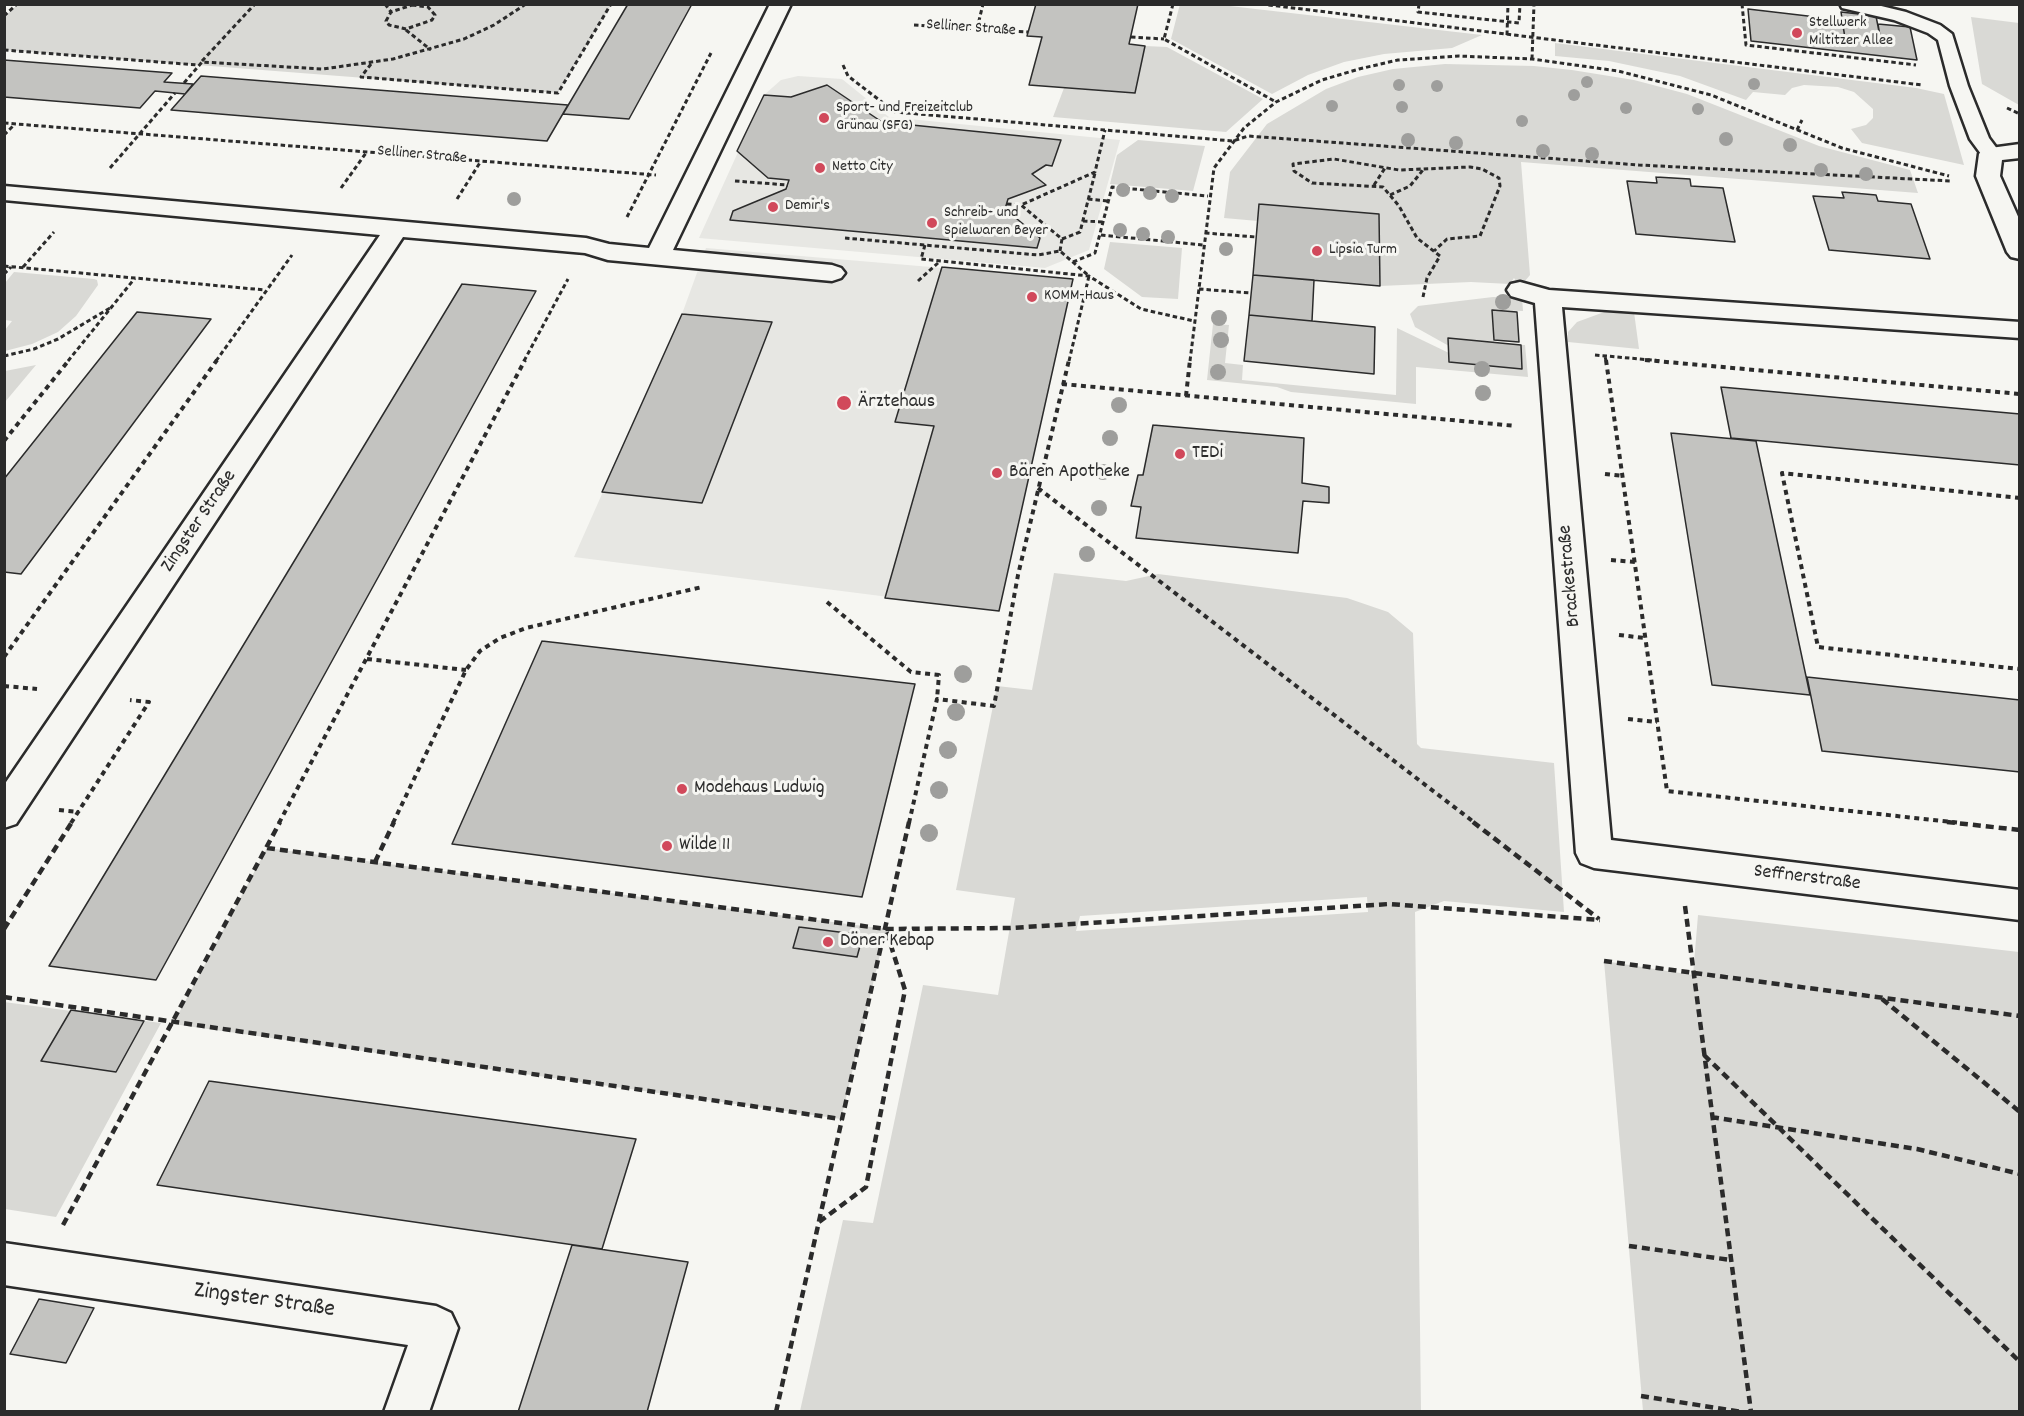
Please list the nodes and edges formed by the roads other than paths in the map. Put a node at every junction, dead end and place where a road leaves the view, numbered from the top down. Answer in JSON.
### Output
{"nodes":[{"id":1,"x":781,"y":4,"type":"edge"},
{"id":2,"x":1848,"y":4,"type":"edge"},
{"id":3,"x":2019,"y":151,"type":"edge"},
{"id":4,"x":1991,"y":154,"type":"junction"},
{"id":5,"x":4,"y":193,"type":"edge"},
{"id":6,"x":396,"y":229,"type":"junction"},
{"id":7,"x":2019,"y":252,"type":"edge"},
{"id":8,"x":658,"y":256,"type":"junction"},
{"id":9,"x":832,"y":273,"type":"dead end"},
{"id":10,"x":2019,"y":330,"type":"edge"},
{"id":11,"x":17,"y":775,"type":"edge"},
{"id":12,"x":4,"y":814,"type":"edge"},
{"id":13,"x":1594,"y":853,"type":"joint"},
{"id":14,"x":2019,"y":905,"type":"edge"},
{"id":15,"x":22,"y":1266,"type":"edge"},
{"id":16,"x":406,"y":1412,"type":"edge"}],
"edges":[{"from":1,"to":8,"type":"street"},
{"from":2,"to":4,"type":"lane"},
{"from":3,"to":4,"type":"street"},
{"from":4,"to":7,"type":"street"},
{"from":5,"to":6,"type":"street"},
{"from":6,"to":8,"type":"street"},
{"from":6,"to":11,"type":"street","name":"Zingster Straße"},
{"from":8,"to":9,"type":"street"},
{"from":10,"to":13,"type":"street","name":"Brackestraße"},
{"from":11,"to":12,"type":"street","name":"Zingster Straße"},
{"from":13,"to":14,"type":"street","name":"Seffnerstraße"},
{"from":15,"to":16,"type":"street","name":"Zingster Straße"}]}
